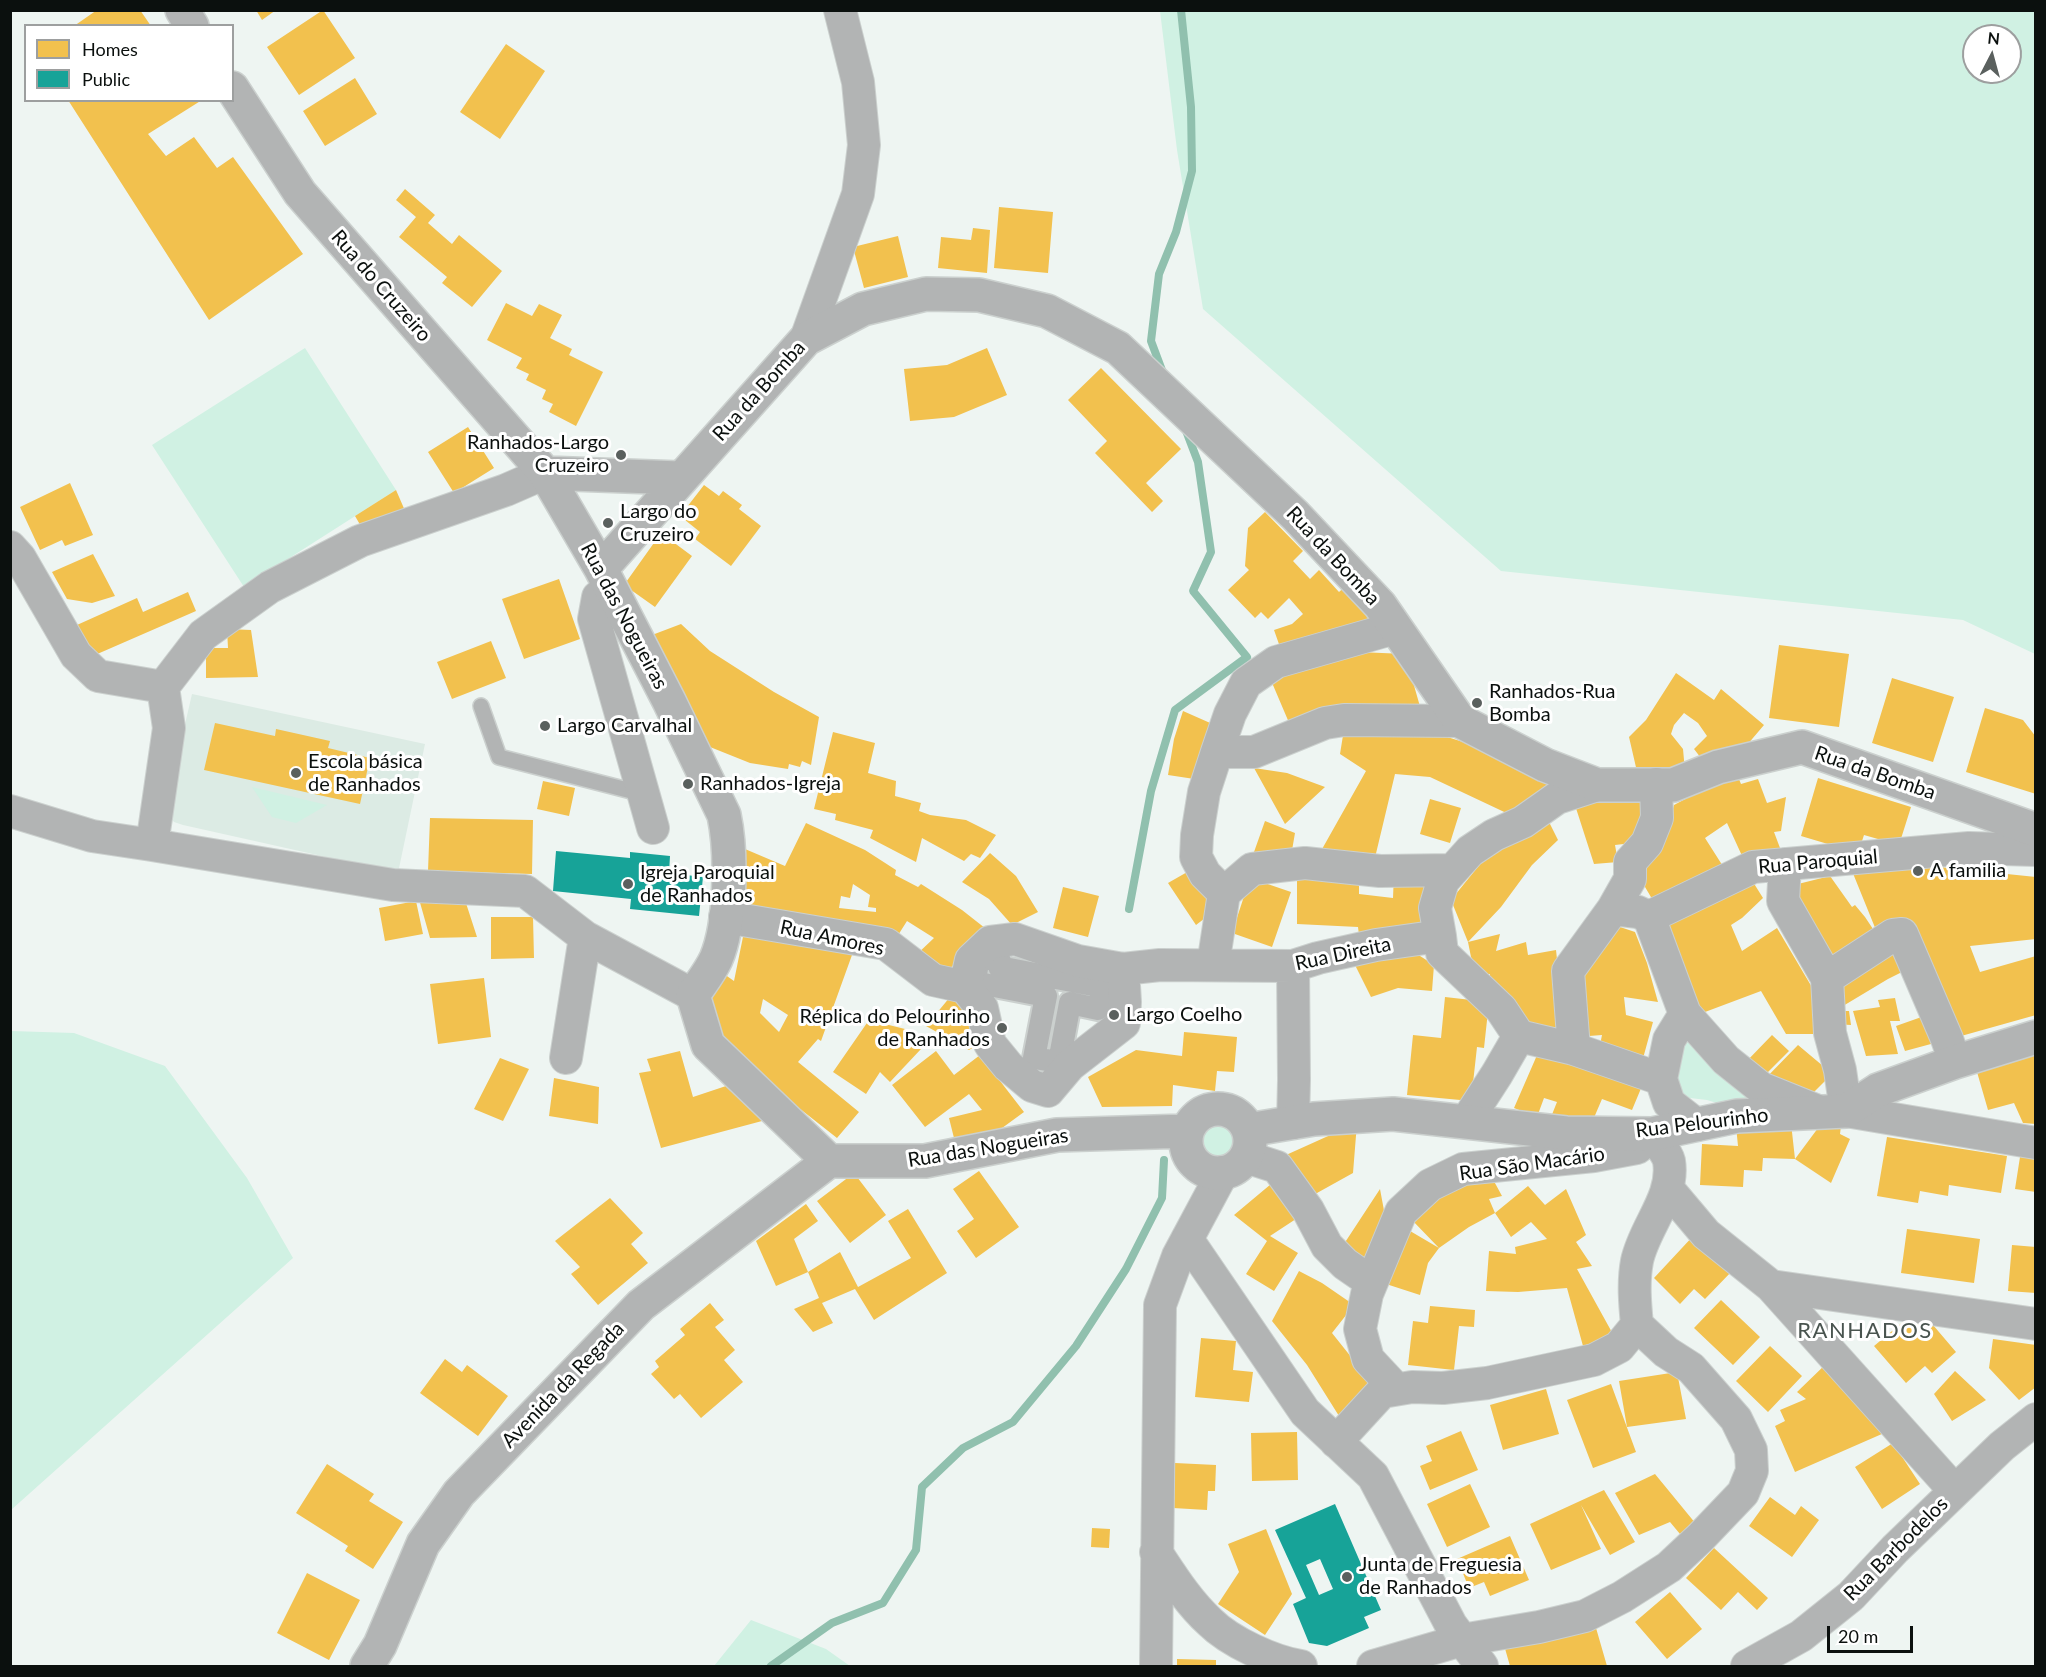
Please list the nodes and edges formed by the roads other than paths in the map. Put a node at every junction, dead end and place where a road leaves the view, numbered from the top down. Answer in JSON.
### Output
{"nodes":[{"id":1,"x":182,"y":10,"type":"edge"},
{"id":2,"x":840,"y":10,"type":"edge"},
{"id":3,"x":191,"y":24,"type":"edge"},
{"id":4,"x":234,"y":91,"type":"edge"},
{"id":5,"x":806,"y":339,"type":"junction"},
{"id":6,"x":544,"y":473,"type":"junction"},
{"id":7,"x":681,"y":478,"type":"junction"},
{"id":8,"x":10,"y":547,"type":"edge"},
{"id":9,"x":606,"y":578,"type":"junction"},
{"id":10,"x":1395,"y":628,"type":"junction"},
{"id":11,"x":163,"y":687,"type":"junction"},
{"id":12,"x":481,"y":706,"type":"dead end"},
{"id":13,"x":1460,"y":721,"type":"junction"},
{"id":14,"x":1217,"y":752,"type":"junction"},
{"id":15,"x":1656,"y":784,"type":"junction"},
{"id":16,"x":1597,"y":785,"type":"junction"},
{"id":17,"x":643,"y":794,"type":"junction"},
{"id":18,"x":10,"y":811,"type":"edge"},
{"id":19,"x":653,"y":828,"type":"dead end"},
{"id":20,"x":2036,"y":830,"type":"edge"},
{"id":21,"x":152,"y":845,"type":"junction"},
{"id":22,"x":2036,"y":850,"type":"edge"},
{"id":23,"x":1785,"y":864,"type":"junction"},
{"id":24,"x":1453,"y":870,"type":"junction"},
{"id":25,"x":1224,"y":893,"type":"junction"},
{"id":26,"x":1613,"y":909,"type":"junction"},
{"id":27,"x":725,"y":917,"type":"junction"},
{"id":28,"x":1649,"y":917,"type":"junction"},
{"id":29,"x":1440,"y":936,"type":"junction"},
{"id":30,"x":585,"y":937,"type":"junction"},
{"id":31,"x":1214,"y":965,"type":"junction"},
{"id":32,"x":1293,"y":966,"type":"junction"},
{"id":33,"x":1123,"y":969,"type":"junction"},
{"id":34,"x":1827,"y":978,"type":"junction"},
{"id":35,"x":970,"y":987,"type":"junction"},
{"id":36,"x":693,"y":995,"type":"junction"},
{"id":37,"x":1685,"y":1014,"type":"junction"},
{"id":38,"x":1519,"y":1036,"type":"junction"},
{"id":39,"x":2036,"y":1036,"type":"edge"},
{"id":40,"x":1574,"y":1049,"type":"junction"},
{"id":41,"x":566,"y":1058,"type":"dead end"},
{"id":42,"x":1955,"y":1062,"type":"junction"},
{"id":43,"x":1661,"y":1079,"type":"junction"},
{"id":44,"x":1048,"y":1091,"type":"junction"},
{"id":45,"x":1832,"y":1111,"type":"junction"},
{"id":46,"x":1466,"y":1122,"type":"junction"},
{"id":47,"x":1293,"y":1123,"type":"junction"},
{"id":48,"x":1697,"y":1125,"type":"junction"},
{"id":49,"x":1187,"y":1131,"type":"junction"},
{"id":50,"x":1652,"y":1134,"type":"junction"},
{"id":51,"x":1057,"y":1135,"type":"junction"},
{"id":52,"x":2036,"y":1143,"type":"edge"},
{"id":53,"x":1239,"y":1153,"type":"junction"},
{"id":54,"x":829,"y":1161,"type":"junction"},
{"id":55,"x":1668,"y":1189,"type":"junction"},
{"id":56,"x":1187,"y":1239,"type":"junction"},
{"id":57,"x":1371,"y":1282,"type":"junction"},
{"id":58,"x":1771,"y":1286,"type":"junction"},
{"id":59,"x":2036,"y":1324,"type":"edge"},
{"id":60,"x":1636,"y":1325,"type":"junction"},
{"id":61,"x":1396,"y":1389,"type":"junction"},
{"id":62,"x":2036,"y":1419,"type":"edge"},
{"id":63,"x":1336,"y":1442,"type":"junction"},
{"id":64,"x":1955,"y":1491,"type":"junction"},
{"id":65,"x":1156,"y":1552,"type":"junction"},
{"id":66,"x":1462,"y":1640,"type":"junction"},
{"id":67,"x":367,"y":1666,"type":"edge"},
{"id":68,"x":1156,"y":1666,"type":"edge"},
{"id":69,"x":1301,"y":1666,"type":"edge"},
{"id":70,"x":1373,"y":1666,"type":"edge"},
{"id":71,"x":1482,"y":1666,"type":"edge"},
{"id":72,"x":1747,"y":1666,"type":"edge"}],
"edges":[{"from":1,"to":3,"type":"street"},
{"from":2,"to":5,"type":"street"},
{"from":4,"to":6,"type":"street","name":"Rua do Cruzeiro"},
{"from":5,"to":7,"type":"street","name":"Rua da Bomba"},
{"from":5,"to":10,"type":"street","name":"Rua da Bomba"},
{"from":6,"to":7,"type":"street"},
{"from":6,"to":9,"type":"street","name":"Rua das Nogueiras"},
{"from":6,"to":11,"type":"street"},
{"from":7,"to":9,"type":"street","name":"Rua da Bomba"},
{"from":8,"to":11,"type":"street"},
{"from":9,"to":17,"type":"street"},
{"from":9,"to":27,"type":"street","name":"Rua das Nogueiras"},
{"from":10,"to":13,"type":"street","name":"Rua da Bomba"},
{"from":10,"to":14,"type":"street"},
{"from":11,"to":21,"type":"street"},
{"from":12,"to":17,"type":"lane"},
{"from":13,"to":14,"type":"street"},
{"from":13,"to":16,"type":"street","name":"Rua da Bomba"},
{"from":14,"to":25,"type":"street"},
{"from":15,"to":16,"type":"street","name":"Rua da Bomba"},
{"from":15,"to":20,"type":"street","name":"Rua da Bomba"},
{"from":15,"to":26,"type":"street"},
{"from":16,"to":24,"type":"street"},
{"from":17,"to":19,"type":"street"},
{"from":18,"to":21,"type":"street"},
{"from":21,"to":30,"type":"street"},
{"from":22,"to":23,"type":"street","name":"Rua Paroquial"},
{"from":23,"to":28,"type":"street","name":"Rua Paroquial"},
{"from":23,"to":34,"type":"street"},
{"from":24,"to":25,"type":"street"},
{"from":24,"to":29,"type":"street"},
{"from":25,"to":31,"type":"street"},
{"from":26,"to":28,"type":"street"},
{"from":26,"to":40,"type":"street"},
{"from":27,"to":35,"type":"street","name":"Rua Amores"},
{"from":27,"to":36,"type":"street","name":"Rua das Nogueiras"},
{"from":28,"to":37,"type":"street"},
{"from":29,"to":32,"type":"street","name":"Rua Direita"},
{"from":29,"to":38,"type":"street"},
{"from":30,"to":36,"type":"street"},
{"from":30,"to":41,"type":"street"},
{"from":31,"to":32,"type":"street","name":"Rua Direita"},
{"from":31,"to":33,"type":"street","name":"Rua Direita"},
{"from":32,"to":47,"type":"street"},
{"from":33,"to":35,"type":"street","name":"Rua Direita"},
{"from":33,"to":44,"type":"street"},
{"from":34,"to":42,"type":"street"},
{"from":34,"to":45,"type":"street"},
{"from":35,"to":35,"type":"street"},
{"from":35,"to":44,"type":"street"},
{"from":36,"to":54,"type":"street"},
{"from":37,"to":43,"type":"street"},
{"from":37,"to":45,"type":"street"},
{"from":38,"to":40,"type":"street"},
{"from":38,"to":46,"type":"street"},
{"from":39,"to":42,"type":"street","name":"Rua Pelourinho"},
{"from":40,"to":43,"type":"street"},
{"from":42,"to":45,"type":"street","name":"Rua Pelourinho"},
{"from":43,"to":48,"type":"street"},
{"from":44,"to":51,"type":"street"},
{"from":45,"to":48,"type":"street","name":"Rua Pelourinho"},
{"from":45,"to":52,"type":"street"},
{"from":46,"to":47,"type":"street","name":"Rua Pelourinho"},
{"from":46,"to":50,"type":"street","name":"Rua Pelourinho"},
{"from":47,"to":53,"type":"street","name":"Rua Pelourinho"},
{"from":48,"to":50,"type":"street","name":"Rua Pelourinho"},
{"from":49,"to":51,"type":"street","name":"Rua das Nogueiras"},
{"from":49,"to":53,"type":"street"},
{"from":49,"to":53,"type":"street"},
{"from":50,"to":55,"type":"street"},
{"from":50,"to":57,"type":"street","name":"Rua São Macário"},
{"from":51,"to":54,"type":"street","name":"Rua das Nogueiras"},
{"from":53,"to":56,"type":"street"},
{"from":53,"to":57,"type":"street"},
{"from":54,"to":67,"type":"street","name":"Avenida da Regada"},
{"from":55,"to":58,"type":"street"},
{"from":55,"to":60,"type":"street"},
{"from":56,"to":63,"type":"street"},
{"from":56,"to":65,"type":"street"},
{"from":57,"to":61,"type":"street","name":"Rua São Macário"},
{"from":58,"to":59,"type":"street"},
{"from":58,"to":64,"type":"street"},
{"from":60,"to":61,"type":"street"},
{"from":60,"to":66,"type":"street"},
{"from":61,"to":63,"type":"street"},
{"from":62,"to":64,"type":"street","name":"Rua Barbodelos"},
{"from":63,"to":66,"type":"street"},
{"from":64,"to":72,"type":"street","name":"Rua Barbodelos"},
{"from":65,"to":68,"type":"street"},
{"from":65,"to":69,"type":"street"},
{"from":66,"to":70,"type":"street"},
{"from":66,"to":71,"type":"street"}]}
